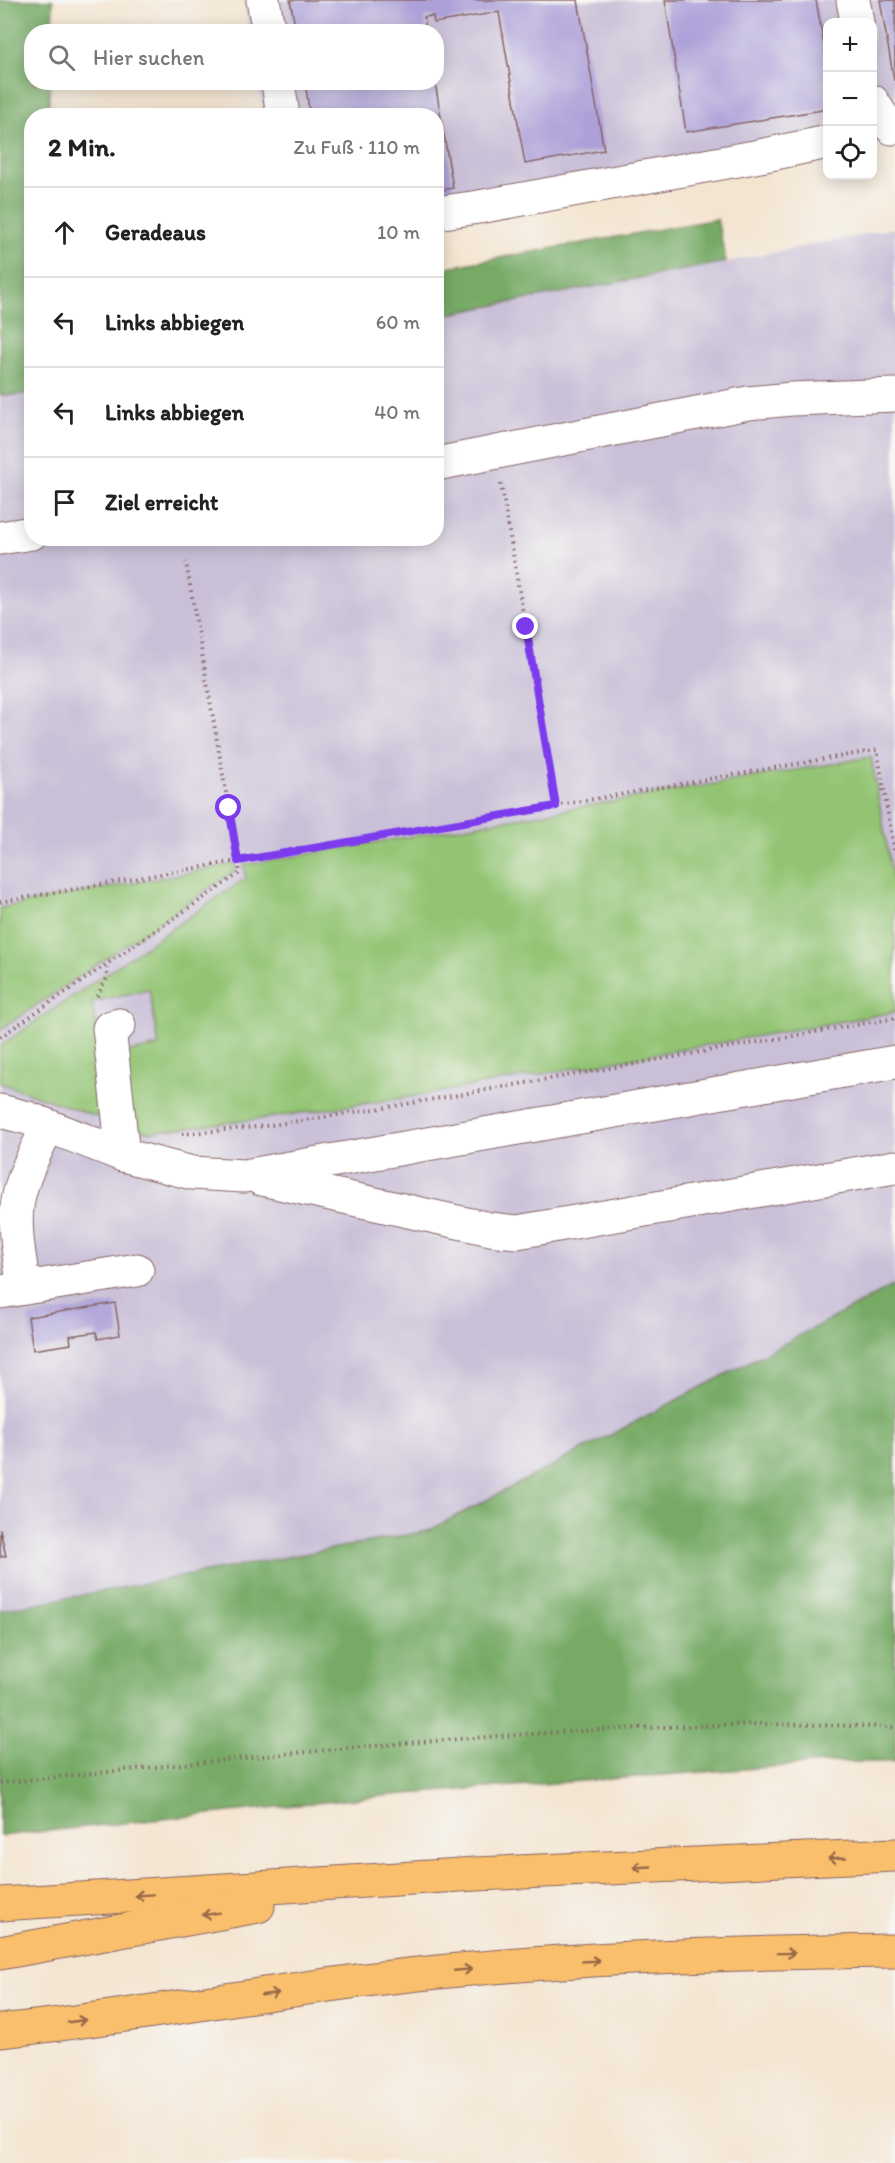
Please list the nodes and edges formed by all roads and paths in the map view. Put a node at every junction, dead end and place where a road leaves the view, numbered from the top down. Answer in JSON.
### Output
{"nodes":[{"id":1,"x":263,"y":0,"type":"edge"},
{"id":2,"x":852,"y":0,"type":"edge"},
{"id":3,"x":856,"y":18,"type":"edge"},
{"id":4,"x":268,"y":24,"type":"edge"},
{"id":5,"x":279,"y":90,"type":"edge"},
{"id":6,"x":282,"y":108,"type":"edge"},
{"id":7,"x":877,"y":109,"type":"edge"},
{"id":8,"x":887,"y":129,"type":"edge"},
{"id":9,"x":823,"y":143,"type":"edge"},
{"id":10,"x":444,"y":212,"type":"edge"},
{"id":11,"x":895,"y":395,"type":"edge"},
{"id":12,"x":496,"y":453,"type":"junction"},
{"id":13,"x":444,"y":463,"type":"edge"},
{"id":14,"x":24,"y":534,"type":"edge"},
{"id":15,"x":0,"y":538,"type":"edge"},
{"id":16,"x":186,"y":562,"type":"dead end"},
{"id":17,"x":556,"y":806,"type":"junction"},
{"id":18,"x":895,"y":854,"type":"edge"},
{"id":19,"x":238,"y":861,"type":"junction"},
{"id":20,"x":0,"y":902,"type":"edge"},
{"id":21,"x":895,"y":1018,"type":"edge"},
{"id":22,"x":119,"y":1025,"type":"dead end"},
{"id":23,"x":0,"y":1037,"type":"edge"},
{"id":24,"x":895,"y":1062,"type":"edge"},
{"id":25,"x":0,"y":1111,"type":"edge"},
{"id":26,"x":48,"y":1126,"type":"junction"},
{"id":27,"x":172,"y":1136,"type":"dead end"},
{"id":28,"x":123,"y":1155,"type":"junction"},
{"id":29,"x":895,"y":1167,"type":"edge"},
{"id":30,"x":244,"y":1176,"type":"junction"},
{"id":31,"x":137,"y":1270,"type":"dead end"},
{"id":32,"x":12,"y":1290,"type":"edge"},
{"id":33,"x":895,"y":1726,"type":"edge"},
{"id":34,"x":0,"y":1784,"type":"edge"},
{"id":35,"x":895,"y":1855,"type":"edge"},
{"id":36,"x":476,"y":1874,"type":"junction"},
{"id":37,"x":0,"y":1904,"type":"edge"},
{"id":38,"x":895,"y":1951,"type":"edge"},
{"id":39,"x":0,"y":1953,"type":"edge"},
{"id":40,"x":6,"y":2032,"type":"edge"}],
"edges":[{"from":1,"to":4,"type":"lane"},
{"from":2,"to":3,"type":"lane"},
{"from":5,"to":6,"type":"lane"},
{"from":7,"to":8,"type":"lane"},
{"from":9,"to":10,"type":"lane"},
{"from":11,"to":12,"type":"lane"},
{"from":12,"to":13,"type":"lane"},
{"from":12,"to":17,"type":"path"},
{"from":14,"to":15,"type":"lane"},
{"from":16,"to":19,"type":"path"},
{"from":17,"to":18,"type":"path"},
{"from":17,"to":19,"type":"path"},
{"from":19,"to":20,"type":"path"},
{"from":19,"to":23,"type":"path"},
{"from":21,"to":27,"type":"path"},
{"from":22,"to":28,"type":"lane"},
{"from":24,"to":30,"type":"lane"},
{"from":25,"to":26,"type":"lane"},
{"from":26,"to":28,"type":"lane"},
{"from":26,"to":32,"type":"lane"},
{"from":28,"to":30,"type":"lane"},
{"from":29,"to":30,"type":"lane"},
{"from":31,"to":32,"type":"lane"},
{"from":33,"to":34,"type":"path"},
{"from":35,"to":36,"type":"highway","one_way":true},
{"from":36,"to":37,"type":"highway","one_way":true},
{"from":36,"to":39,"type":"highway","one_way":true},
{"from":40,"to":38,"type":"highway","one_way":true}]}
